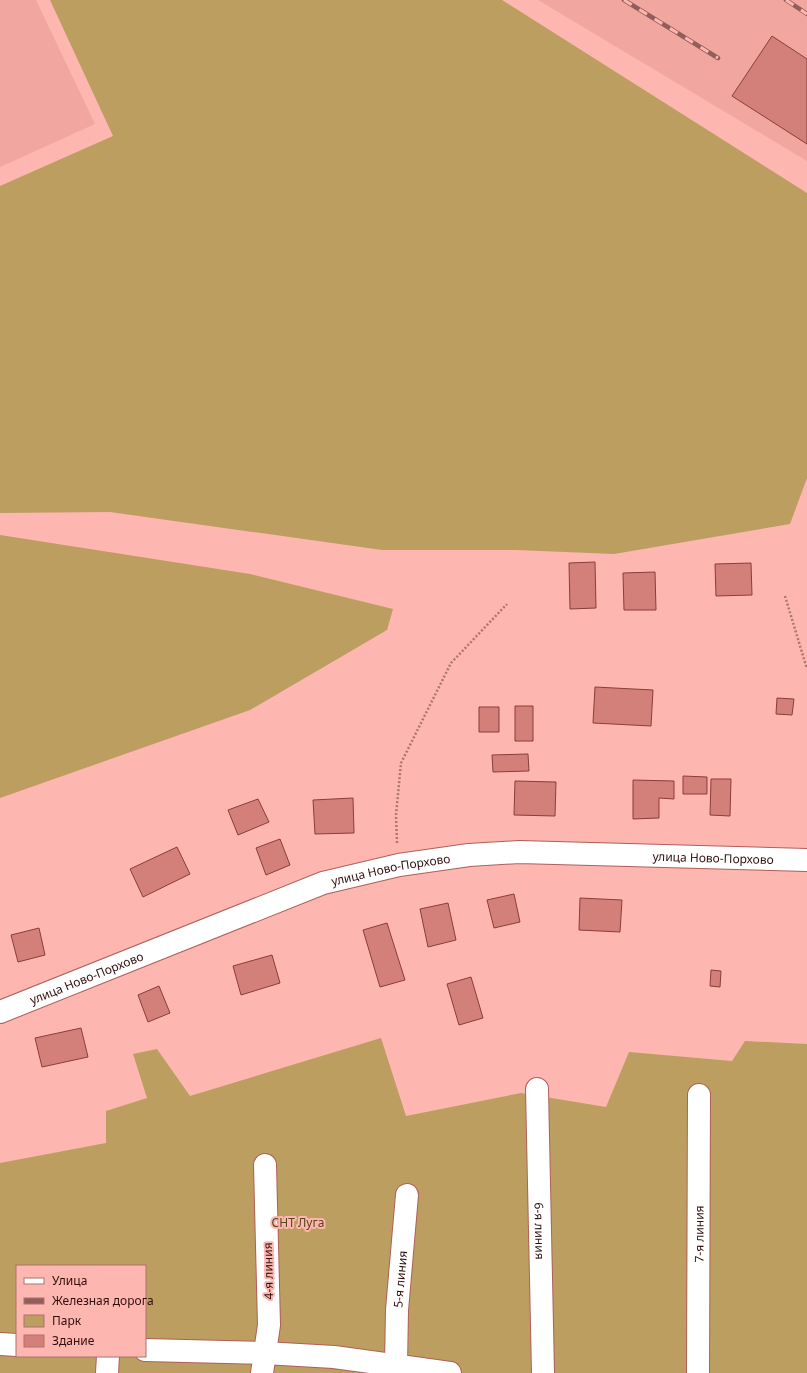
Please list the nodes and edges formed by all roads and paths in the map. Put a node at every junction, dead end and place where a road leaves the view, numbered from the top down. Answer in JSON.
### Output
{"nodes":[{"id":1,"x":786,"y":596,"type":"dead end"},
{"id":2,"x":507,"y":604,"type":"dead end"},
{"id":3,"x":807,"y":669,"type":"edge"},
{"id":4,"x":807,"y":860,"type":"edge"},
{"id":5,"x":399,"y":865,"type":"junction"},
{"id":6,"x":0,"y":1012,"type":"edge"},
{"id":7,"x":537,"y":1089,"type":"dead end"},
{"id":8,"x":699,"y":1095,"type":"dead end"},
{"id":9,"x":265,"y":1165,"type":"dead end"},
{"id":10,"x":407,"y":1195,"type":"dead end"},
{"id":11,"x":0,"y":1344,"type":"edge"},
{"id":12,"x":16,"y":1345,"type":"edge"},
{"id":13,"x":146,"y":1350,"type":"edge"},
{"id":14,"x":108,"y":1357,"type":"edge"},
{"id":15,"x":263,"y":1363,"type":"edge"},
{"id":16,"x":396,"y":1365,"type":"junction"},
{"id":17,"x":436,"y":1372,"type":"edge"},
{"id":18,"x":107,"y":1373,"type":"edge"},
{"id":19,"x":543,"y":1373,"type":"edge"},
{"id":20,"x":698,"y":1373,"type":"edge"}],
"edges":[{"from":1,"to":3,"type":"path"},
{"from":2,"to":5,"type":"path"},
{"from":4,"to":5,"type":"street","name":"улица Ново-Порхово"},
{"from":5,"to":6,"type":"street","name":"улица Ново-Порхово"},
{"from":7,"to":19,"type":"street","name":"6-я линия"},
{"from":8,"to":20,"type":"street","name":"7-я линия"},
{"from":9,"to":15,"type":"street","name":"4-я линия"},
{"from":10,"to":16,"type":"street","name":"5-я линия"},
{"from":11,"to":12,"type":"street"},
{"from":13,"to":15,"type":"street"},
{"from":14,"to":18,"type":"street"},
{"from":15,"to":16,"type":"street"},
{"from":16,"to":17,"type":"street"}]}
